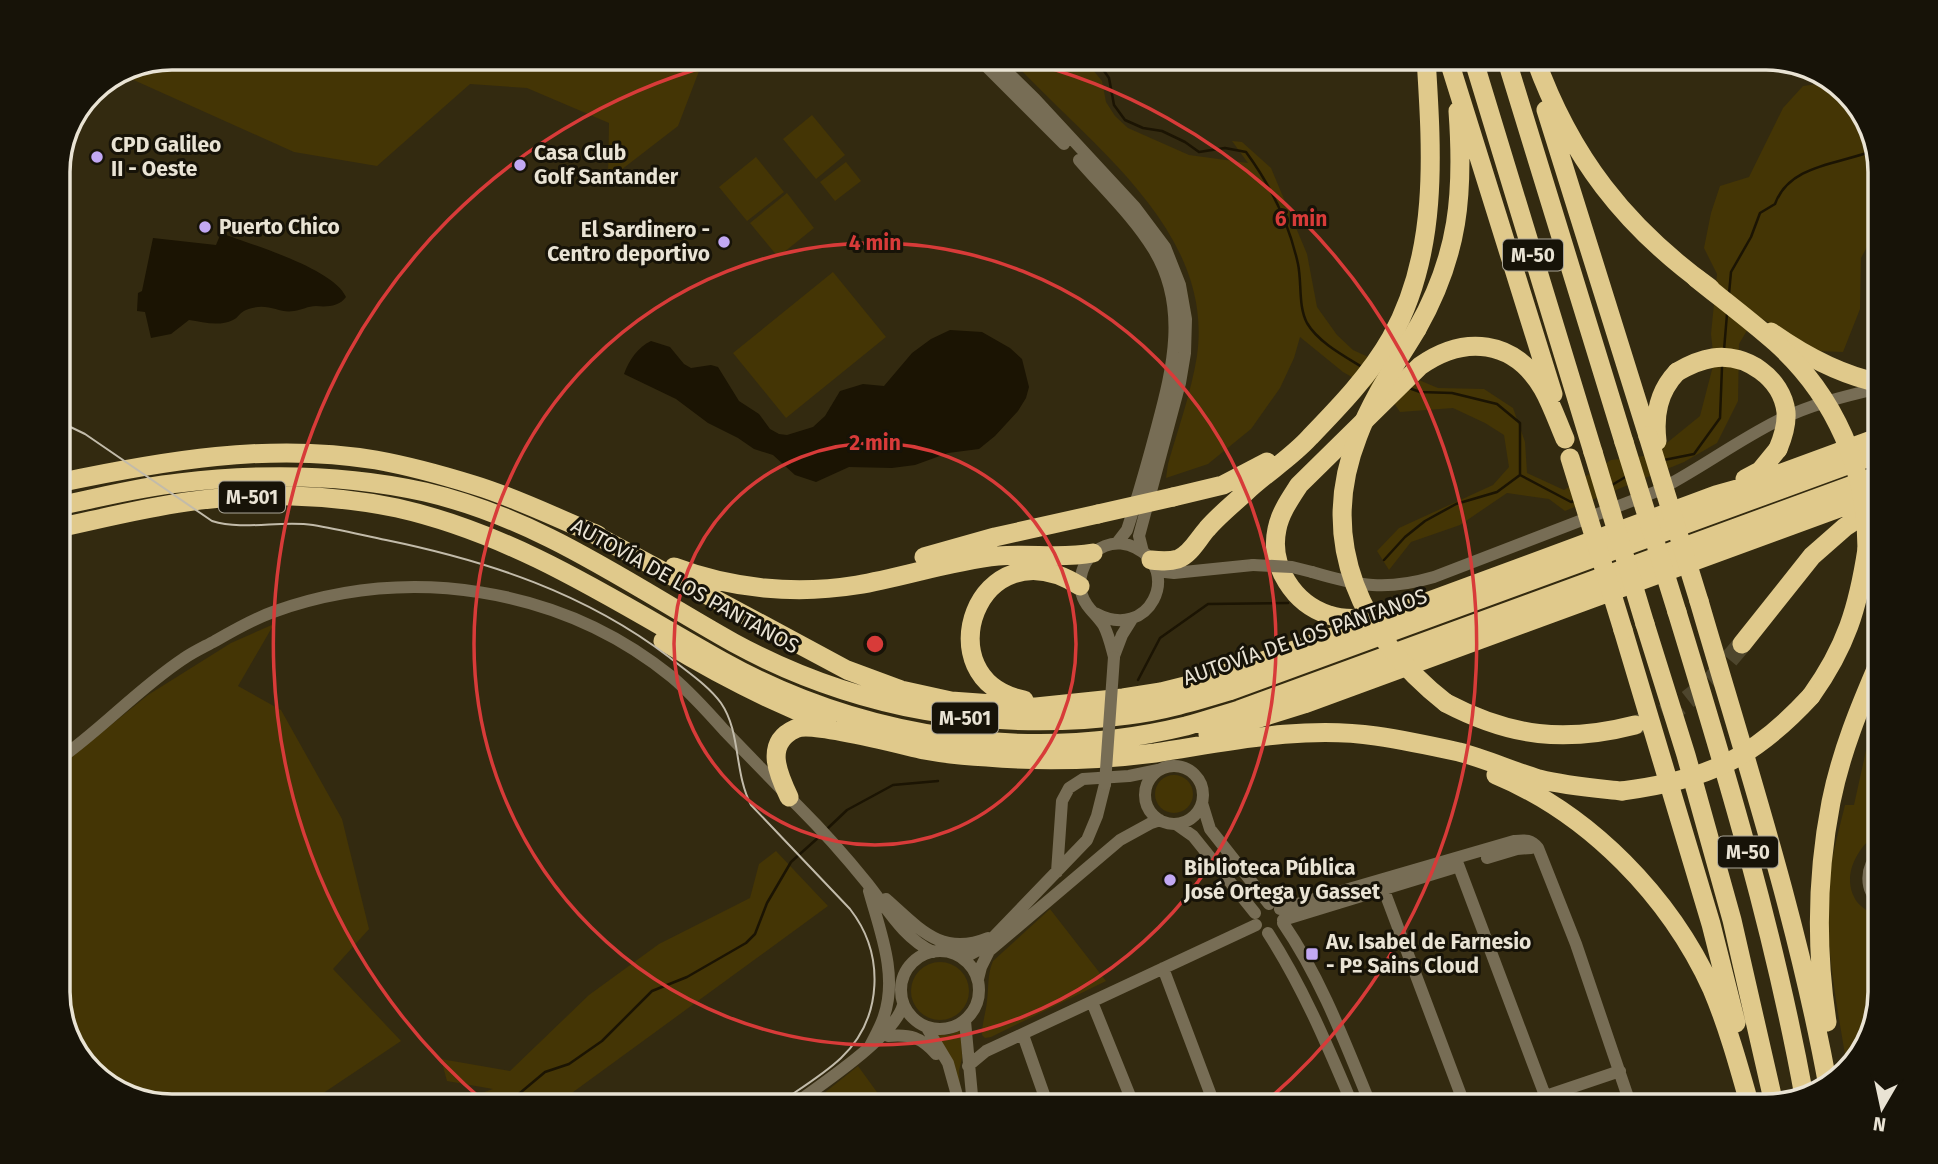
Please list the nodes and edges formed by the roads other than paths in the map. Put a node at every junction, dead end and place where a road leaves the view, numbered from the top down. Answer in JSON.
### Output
{"nodes":[{"id":1,"x":990,"y":70,"type":"edge"},
{"id":2,"x":1005,"y":70,"type":"edge"},
{"id":3,"x":1427,"y":70,"type":"edge"},
{"id":4,"x":1450,"y":70,"type":"edge"},
{"id":5,"x":1451,"y":70,"type":"edge"},
{"id":6,"x":1477,"y":70,"type":"edge"},
{"id":7,"x":1510,"y":70,"type":"edge"},
{"id":8,"x":1536,"y":70,"type":"edge"},
{"id":9,"x":1538,"y":70,"type":"edge"},
{"id":10,"x":1696,"y":278,"type":"junction"},
{"id":11,"x":1868,"y":382,"type":"edge"},
{"id":12,"x":1868,"y":390,"type":"edge"},
{"id":13,"x":1325,"y":420,"type":"junction"},
{"id":14,"x":1868,"y":441,"type":"edge"},
{"id":15,"x":1568,"y":449,"type":"junction"},
{"id":16,"x":1868,"y":457,"type":"edge"},
{"id":17,"x":1868,"y":479,"type":"edge"},
{"id":18,"x":70,"y":481,"type":"edge"},
{"id":19,"x":1716,"y":495,"type":"junction"},
{"id":20,"x":1868,"y":497,"type":"edge"},
{"id":21,"x":70,"y":504,"type":"edge"},
{"id":22,"x":1868,"y":511,"type":"edge"},
{"id":23,"x":70,"y":526,"type":"edge"},
{"id":24,"x":588,"y":531,"type":"junction"},
{"id":25,"x":1116,"y":543,"type":"junction"},
{"id":26,"x":1093,"y":553,"type":"junction"},
{"id":27,"x":1150,"y":560,"type":"junction"},
{"id":28,"x":1191,"y":573,"type":"junction"},
{"id":29,"x":594,"y":586,"type":"junction"},
{"id":30,"x":1080,"y":586,"type":"junction"},
{"id":31,"x":758,"y":587,"type":"junction"},
{"id":32,"x":1157,"y":592,"type":"junction"},
{"id":33,"x":1699,"y":601,"type":"junction"},
{"id":34,"x":1397,"y":613,"type":"junction"},
{"id":35,"x":1095,"y":614,"type":"junction"},
{"id":36,"x":1132,"y":619,"type":"junction"},
{"id":37,"x":1742,"y":644,"type":"tunnel mouth"},
{"id":38,"x":1114,"y":657,"type":"junction"},
{"id":39,"x":1868,"y":688,"type":"edge"},
{"id":40,"x":1056,"y":704,"type":"junction"},
{"id":41,"x":1635,"y":725,"type":"tunnel mouth"},
{"id":42,"x":873,"y":739,"type":"junction"},
{"id":43,"x":1416,"y":744,"type":"junction"},
{"id":44,"x":70,"y":751,"type":"edge"},
{"id":45,"x":1098,"y":757,"type":"junction"},
{"id":46,"x":1158,"y":770,"type":"junction"},
{"id":47,"x":789,"y":797,"type":"junction"},
{"id":48,"x":1202,"y":803,"type":"junction"},
{"id":49,"x":1160,"y":820,"type":"junction"},
{"id":50,"x":1176,"y":824,"type":"junction"},
{"id":51,"x":1458,"y":863,"type":"junction"},
{"id":52,"x":1057,"y":873,"type":"junction"},
{"id":53,"x":867,"y":883,"type":"junction"},
{"id":54,"x":1382,"y":886,"type":"junction"},
{"id":55,"x":1279,"y":914,"type":"junction"},
{"id":56,"x":1256,"y":919,"type":"junction"},
{"id":57,"x":1009,"y":921,"type":"junction"},
{"id":58,"x":899,"y":925,"type":"junction"},
{"id":59,"x":1268,"y":933,"type":"junction"},
{"id":60,"x":993,"y":936,"type":"junction"},
{"id":61,"x":933,"y":951,"type":"junction"},
{"id":62,"x":989,"y":951,"type":"junction"},
{"id":63,"x":958,"y":956,"type":"junction"},
{"id":64,"x":1163,"y":968,"type":"junction"},
{"id":65,"x":906,"y":969,"type":"junction"},
{"id":66,"x":978,"y":979,"type":"junction"},
{"id":67,"x":1092,"y":1003,"type":"junction"},
{"id":68,"x":903,"y":1005,"type":"junction"},
{"id":69,"x":965,"y":1021,"type":"junction"},
{"id":70,"x":923,"y":1026,"type":"junction"},
{"id":71,"x":1023,"y":1035,"type":"junction"},
{"id":72,"x":888,"y":1036,"type":"junction"},
{"id":73,"x":870,"y":1046,"type":"junction"},
{"id":74,"x":966,"y":1048,"type":"junction"},
{"id":75,"x":986,"y":1051,"type":"junction"},
{"id":76,"x":968,"y":1066,"type":"junction"},
{"id":77,"x":1835,"y":1067,"type":"edge"},
{"id":78,"x":1620,"y":1071,"type":"junction"},
{"id":79,"x":1826,"y":1074,"type":"edge"},
{"id":80,"x":952,"y":1078,"type":"junction"},
{"id":81,"x":1802,"y":1087,"type":"edge"},
{"id":82,"x":808,"y":1094,"type":"edge"},
{"id":83,"x":957,"y":1094,"type":"edge"},
{"id":84,"x":972,"y":1094,"type":"edge"},
{"id":85,"x":1044,"y":1094,"type":"edge"},
{"id":86,"x":1129,"y":1094,"type":"edge"},
{"id":87,"x":1210,"y":1094,"type":"edge"},
{"id":88,"x":1348,"y":1094,"type":"edge"},
{"id":89,"x":1366,"y":1094,"type":"edge"},
{"id":90,"x":1460,"y":1094,"type":"edge"},
{"id":91,"x":1545,"y":1094,"type":"edge"},
{"id":92,"x":1565,"y":1094,"type":"edge"},
{"id":93,"x":1627,"y":1094,"type":"edge"},
{"id":94,"x":1747,"y":1094,"type":"edge"},
{"id":95,"x":1748,"y":1094,"type":"edge"},
{"id":96,"x":1772,"y":1094,"type":"edge"}],
"edges":[{"from":1,"to":25,"type":"street"},
{"from":2,"to":27,"type":"street"},
{"from":3,"to":13,"type":"highway"},
{"from":4,"to":41,"type":"highway","bridge":true},
{"from":5,"to":15,"type":"highway","number":"M-50"},
{"from":6,"to":96,"type":"highway","number":"M-50","bridge":true},
{"from":7,"to":81,"type":"highway","number":"M-50","bridge":true},
{"from":8,"to":33,"type":"highway","number":"M-50","bridge":true},
{"from":9,"to":10,"type":"highway"},
{"from":10,"to":11,"type":"highway","bridge":true},
{"from":10,"to":43,"type":"highway","bridge":true},
{"from":12,"to":28,"type":"street","bridge":true},
{"from":13,"to":27,"type":"highway"},
{"from":13,"to":31,"type":"highway","bridge":true},
{"from":14,"to":19,"type":"highway"},
{"from":15,"to":34,"type":"highway","bridge":true},
{"from":15,"to":95,"type":"highway","number":"M-50","bridge":true},
{"from":16,"to":21,"type":"highway","name":"AUTOVÍA DE LOS PANTANOS","number":"M-501"},
{"from":17,"to":29,"type":"highway","name":"AUTOVÍA DE LOS PANTANOS","number":"M-501"},
{"from":18,"to":24,"type":"highway"},
{"from":19,"to":33,"type":"highway","bridge":true},
{"from":19,"to":34,"type":"highway"},
{"from":20,"to":45,"type":"highway"},
{"from":22,"to":37,"type":"highway"},
{"from":23,"to":29,"type":"highway","name":"AUTOVÍA DE LOS PANTANOS","number":"M-501"},
{"from":24,"to":31,"type":"highway"},
{"from":24,"to":40,"type":"highway"},
{"from":25,"to":26,"type":"street"},
{"from":25,"to":27,"type":"street"},
{"from":26,"to":30,"type":"street"},
{"from":26,"to":31,"type":"highway"},
{"from":27,"to":28,"type":"street"},
{"from":27,"to":32,"type":"street"},
{"from":28,"to":32,"type":"street"},
{"from":29,"to":42,"type":"highway"},
{"from":30,"to":35,"type":"street"},
{"from":30,"to":40,"type":"highway"},
{"from":32,"to":36,"type":"street"},
{"from":33,"to":79,"type":"highway"},
{"from":34,"to":40,"type":"highway"},
{"from":35,"to":36,"type":"street"},
{"from":35,"to":38,"type":"street"},
{"from":36,"to":38,"type":"street"},
{"from":38,"to":52,"type":"street","bridge":true},
{"from":39,"to":77,"type":"highway"},
{"from":42,"to":45,"type":"highway"},
{"from":42,"to":47,"type":"highway"},
{"from":43,"to":45,"type":"highway"},
{"from":43,"to":94,"type":"highway"},
{"from":44,"to":47,"type":"street"},
{"from":46,"to":48,"type":"street"},
{"from":46,"to":49,"type":"street"},
{"from":46,"to":52,"type":"street"},
{"from":47,"to":53,"type":"street"},
{"from":48,"to":50,"type":"street"},
{"from":48,"to":55,"type":"street"},
{"from":49,"to":50,"type":"street"},
{"from":49,"to":62,"type":"street"},
{"from":50,"to":56,"type":"street"},
{"from":51,"to":54,"type":"street"},
{"from":51,"to":78,"type":"street"},
{"from":51,"to":91,"type":"street"},
{"from":52,"to":57,"type":"street"},
{"from":53,"to":58,"type":"street"},
{"from":53,"to":60,"type":"street"},
{"from":53,"to":73,"type":"street"},
{"from":54,"to":55,"type":"street"},
{"from":54,"to":90,"type":"street"},
{"from":55,"to":56,"type":"street"},
{"from":55,"to":59,"type":"street"},
{"from":55,"to":89,"type":"street"},
{"from":56,"to":59,"type":"street"},
{"from":56,"to":64,"type":"street"},
{"from":57,"to":60,"type":"street"},
{"from":57,"to":62,"type":"street"},
{"from":58,"to":61,"type":"street"},
{"from":58,"to":65,"type":"street"},
{"from":59,"to":88,"type":"street"},
{"from":60,"to":63,"type":"street"},
{"from":61,"to":63,"type":"street"},
{"from":61,"to":65,"type":"street"},
{"from":62,"to":66,"type":"street"},
{"from":63,"to":66,"type":"street"},
{"from":64,"to":67,"type":"street"},
{"from":64,"to":87,"type":"street"},
{"from":65,"to":68,"type":"street"},
{"from":66,"to":69,"type":"street"},
{"from":67,"to":71,"type":"street"},
{"from":67,"to":86,"type":"street"},
{"from":68,"to":70,"type":"street"},
{"from":68,"to":73,"type":"street"},
{"from":69,"to":70,"type":"street"},
{"from":69,"to":74,"type":"street"},
{"from":70,"to":72,"type":"street"},
{"from":70,"to":80,"type":"street"},
{"from":71,"to":75,"type":"street"},
{"from":71,"to":85,"type":"street"},
{"from":72,"to":73,"type":"street"},
{"from":72,"to":80,"type":"street"},
{"from":73,"to":82,"type":"street"},
{"from":74,"to":75,"type":"street"},
{"from":74,"to":76,"type":"street"},
{"from":75,"to":76,"type":"street"},
{"from":76,"to":84,"type":"street"},
{"from":78,"to":92,"type":"street"},
{"from":78,"to":93,"type":"street"},
{"from":80,"to":83,"type":"street"}]}
